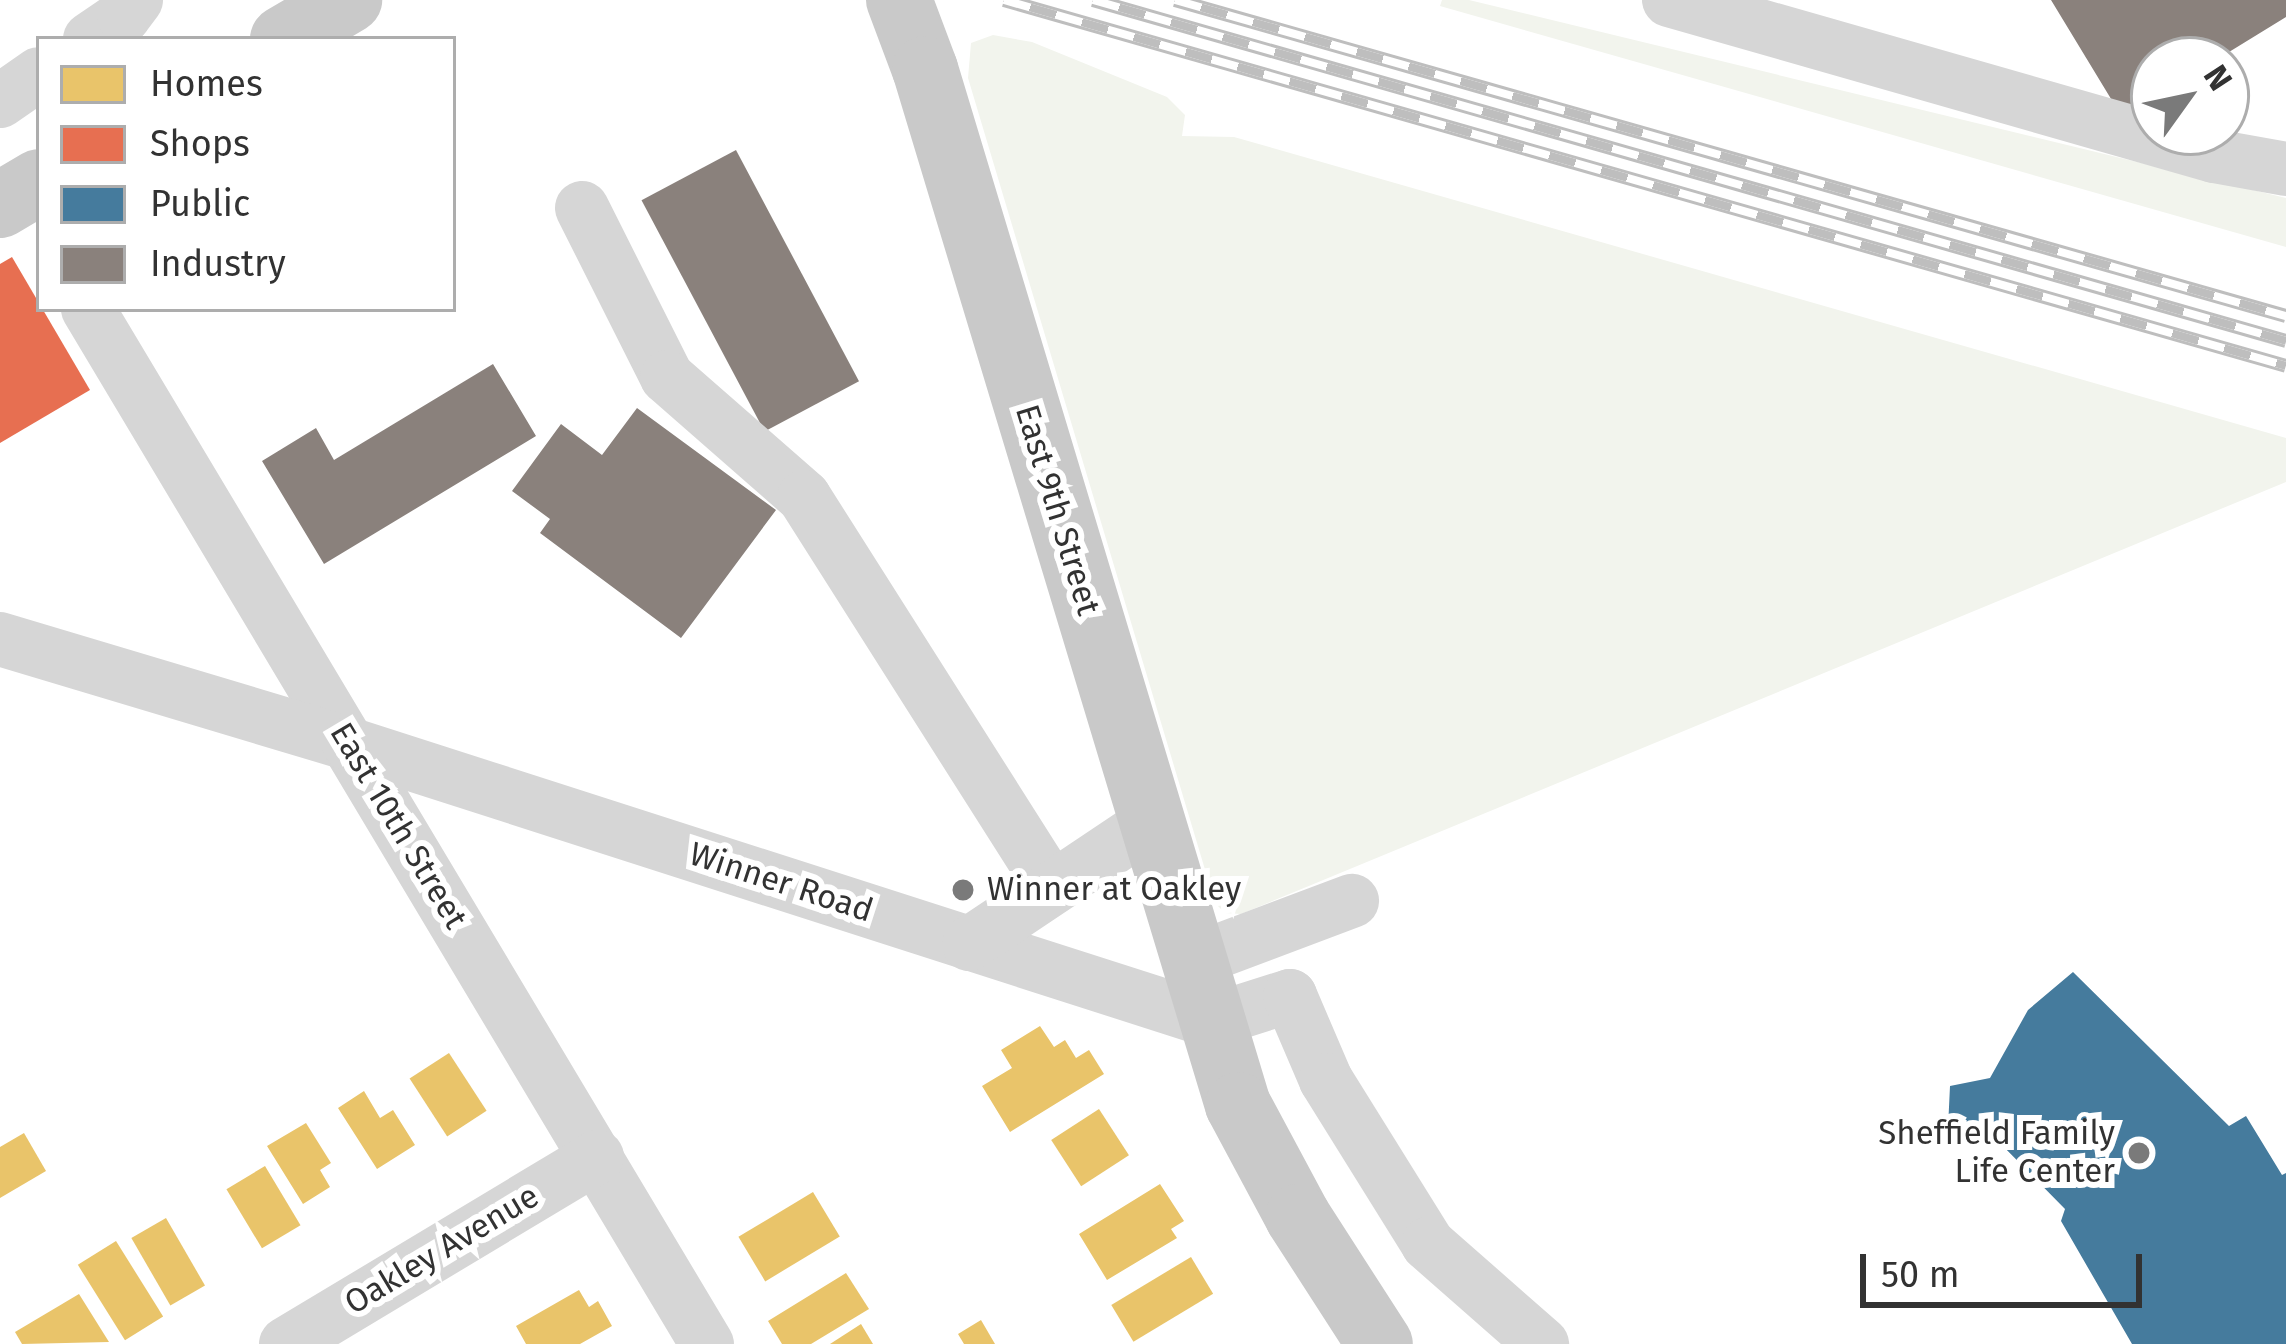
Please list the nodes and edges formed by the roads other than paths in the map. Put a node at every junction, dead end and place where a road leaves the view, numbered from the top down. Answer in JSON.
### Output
{"nodes":[{"id":1,"x":136,"y":0,"type":"edge"},
{"id":2,"x":349,"y":0,"type":"edge"},
{"id":3,"x":899,"y":0,"type":"edge"},
{"id":4,"x":1669,"y":0,"type":"edge"},
{"id":5,"x":1745,"y":8,"type":"edge"},
{"id":6,"x":94,"y":36,"type":"edge"},
{"id":7,"x":288,"y":36,"type":"edge"},
{"id":8,"x":36,"y":76,"type":"edge"},
{"id":9,"x":0,"y":101,"type":"edge"},
{"id":10,"x":2286,"y":169,"type":"edge"},
{"id":11,"x":582,"y":208,"type":"dead end"},
{"id":12,"x":90,"y":312,"type":"edge"},
{"id":13,"x":0,"y":639,"type":"edge"},
{"id":14,"x":350,"y":744,"type":"junction"},
{"id":15,"x":1150,"y":824,"type":"junction"},
{"id":16,"x":1052,"y":888,"type":"junction"},
{"id":17,"x":1352,"y":901,"type":"dead end"},
{"id":18,"x":969,"y":944,"type":"junction"},
{"id":19,"x":1202,"y":991,"type":"junction"},
{"id":20,"x":597,"y":1157,"type":"junction"},
{"id":21,"x":286,"y":1344,"type":"edge"},
{"id":22,"x":707,"y":1344,"type":"edge"},
{"id":23,"x":1380,"y":1344,"type":"edge"},
{"id":24,"x":1541,"y":1344,"type":"edge"}],
"edges":[{"from":1,"to":6,"type":"street"},
{"from":2,"to":7,"type":"main road"},
{"from":3,"to":15,"type":"main road","name":"East 9th Street"},
{"from":4,"to":5,"type":"street"},
{"from":5,"to":10,"type":"street"},
{"from":8,"to":9,"type":"street"},
{"from":11,"to":16,"type":"street"},
{"from":12,"to":14,"type":"street","name":"East 10th Street"},
{"from":13,"to":14,"type":"street","name":"Winner Road"},
{"from":14,"to":18,"type":"street","name":"Winner Road"},
{"from":14,"to":20,"type":"street","name":"East 10th Street"},
{"from":15,"to":16,"type":"street"},
{"from":15,"to":19,"type":"main road","name":"East 9th Street"},
{"from":16,"to":18,"type":"street"},
{"from":17,"to":19,"type":"street"},
{"from":18,"to":19,"type":"street","name":"Winner Road"},
{"from":19,"to":23,"type":"main road"},
{"from":19,"to":24,"type":"street"},
{"from":20,"to":21,"type":"street","name":"Oakley Avenue"},
{"from":20,"to":22,"type":"street","name":"East 10th Street"}]}
